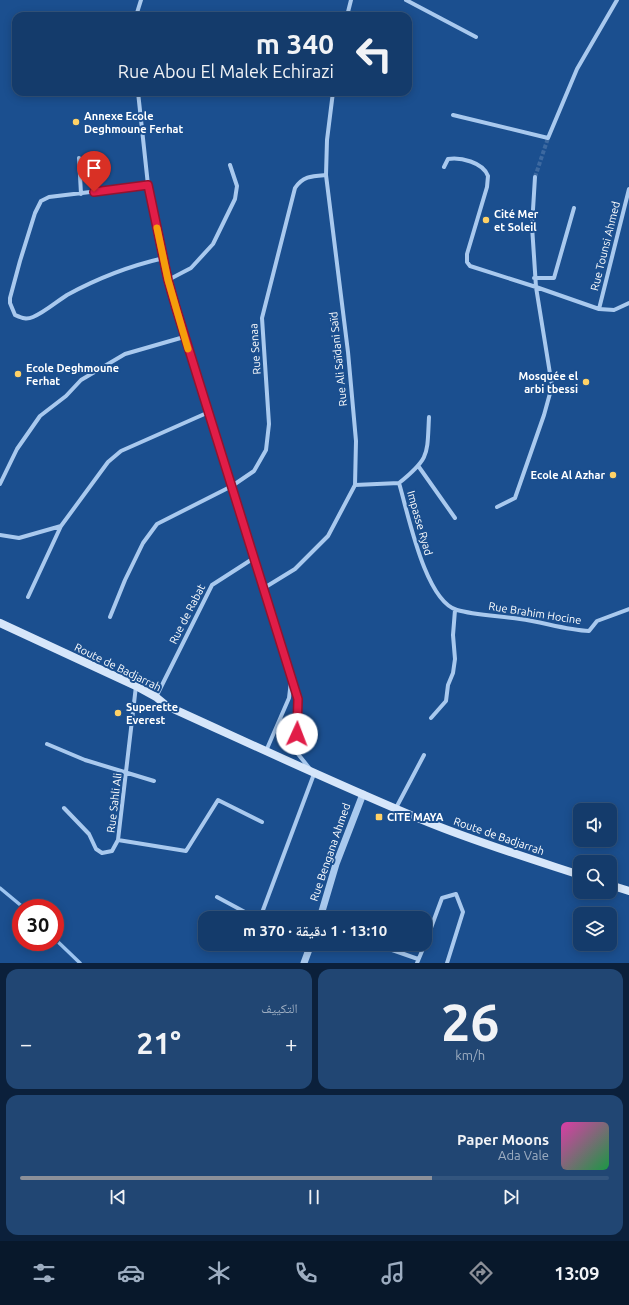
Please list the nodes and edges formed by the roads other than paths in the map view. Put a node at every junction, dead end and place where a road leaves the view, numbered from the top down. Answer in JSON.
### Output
{"nodes":[{"id":1,"x":141,"y":0,"type":"edge"},
{"id":2,"x":351,"y":0,"type":"edge"},
{"id":3,"x":406,"y":0,"type":"edge"},
{"id":4,"x":617,"y":0,"type":"edge"},
{"id":5,"x":137,"y":12,"type":"edge"},
{"id":6,"x":348,"y":12,"type":"edge"},
{"id":7,"x":476,"y":37,"type":"dead end"},
{"id":8,"x":138,"y":96,"type":"edge"},
{"id":9,"x":332,"y":96,"type":"edge"},
{"id":10,"x":453,"y":115,"type":"dead end"},
{"id":11,"x":79,"y":158,"type":"dead end"},
{"id":12,"x":230,"y":165,"type":"dead end"},
{"id":13,"x":444,"y":167,"type":"dead end"},
{"id":14,"x":326,"y":175,"type":"junction"},
{"id":15,"x":535,"y":177,"type":"tunnel mouth"},
{"id":16,"x":148,"y":185,"type":"junction"},
{"id":17,"x":629,"y":189,"type":"edge"},
{"id":18,"x":81,"y":194,"type":"junction"},
{"id":19,"x":574,"y":208,"type":"dead end"},
{"id":20,"x":164,"y":258,"type":"junction"},
{"id":21,"x":534,"y":278,"type":"junction"},
{"id":22,"x":168,"y":280,"type":"junction"},
{"id":23,"x":536,"y":287,"type":"junction"},
{"id":24,"x":629,"y":303,"type":"edge"},
{"id":25,"x":599,"y":309,"type":"junction"},
{"id":26,"x":184,"y":337,"type":"junction"},
{"id":27,"x":209,"y":412,"type":"junction"},
{"id":28,"x":429,"y":417,"type":"dead end"},
{"id":29,"x":419,"y":467,"type":"junction"},
{"id":30,"x":399,"y":483,"type":"junction"},
{"id":31,"x":0,"y":484,"type":"edge"},
{"id":32,"x":355,"y":485,"type":"junction"},
{"id":33,"x":232,"y":486,"type":"junction"},
{"id":34,"x":497,"y":507,"type":"dead end"},
{"id":35,"x":456,"y":518,"type":"dead end"},
{"id":36,"x":61,"y":526,"type":"junction"},
{"id":37,"x":0,"y":535,"type":"edge"},
{"id":38,"x":254,"y":558,"type":"junction"},
{"id":39,"x":264,"y":588,"type":"junction"},
{"id":40,"x":28,"y":597,"type":"dead end"},
{"id":41,"x":629,"y":609,"type":"edge"},
{"id":42,"x":456,"y":610,"type":"junction"},
{"id":43,"x":110,"y":617,"type":"dead end"},
{"id":44,"x":0,"y":623,"type":"edge"},
{"id":45,"x":291,"y":678,"type":"junction"},
{"id":46,"x":136,"y":686,"type":"junction"},
{"id":47,"x":156,"y":696,"type":"junction"},
{"id":48,"x":431,"y":718,"type":"dead end"},
{"id":49,"x":47,"y":744,"type":"dead end"},
{"id":50,"x":266,"y":751,"type":"junction"},
{"id":51,"x":424,"y":755,"type":"dead end"},
{"id":52,"x":126,"y":774,"type":"junction"},
{"id":53,"x":314,"y":774,"type":"junction"},
{"id":54,"x":154,"y":781,"type":"dead end"},
{"id":55,"x":363,"y":794,"type":"junction"},
{"id":56,"x":64,"y":808,"type":"dead end"},
{"id":57,"x":396,"y":809,"type":"junction"},
{"id":58,"x":262,"y":822,"type":"dead end"},
{"id":59,"x":118,"y":840,"type":"junction"},
{"id":60,"x":573,"y":873,"type":"edge"},
{"id":61,"x":617,"y":887,"type":"edge"},
{"id":62,"x":629,"y":891,"type":"edge"},
{"id":63,"x":218,"y":897,"type":"dead end"},
{"id":64,"x":243,"y":911,"type":"edge"},
{"id":65,"x":263,"y":911,"type":"edge"},
{"id":66,"x":322,"y":911,"type":"edge"},
{"id":67,"x":432,"y":925,"type":"edge"},
{"id":68,"x":308,"y":951,"type":"edge"},
{"id":69,"x":393,"y":951,"type":"edge"},
{"id":70,"x":422,"y":951,"type":"edge"},
{"id":71,"x":418,"y":961,"type":"edge"},
{"id":72,"x":304,"y":963,"type":"edge"},
{"id":73,"x":447,"y":963,"type":"edge"}],
"edges":[{"from":1,"to":5,"type":"street"},
{"from":2,"to":6,"type":"street"},
{"from":3,"to":7,"type":"street"},
{"from":4,"to":10,"type":"street"},
{"from":8,"to":16,"type":"street"},
{"from":9,"to":14,"type":"street","name":"Rue Ali Saïdani Saïd"},
{"from":11,"to":18,"type":"street"},
{"from":12,"to":22,"type":"street"},
{"from":13,"to":23,"type":"street"},
{"from":14,"to":32,"type":"street","name":"Rue Ali Saïdani Saïd"},
{"from":14,"to":33,"type":"street","name":"Rue Senaa"},
{"from":15,"to":21,"type":"street"},
{"from":16,"to":18,"type":"street"},
{"from":16,"to":20,"type":"street"},
{"from":17,"to":25,"type":"street","name":"Rue Tounsi Ahmed"},
{"from":18,"to":20,"type":"street"},
{"from":19,"to":21,"type":"street"},
{"from":20,"to":22,"type":"street"},
{"from":21,"to":23,"type":"street"},
{"from":22,"to":26,"type":"street"},
{"from":23,"to":25,"type":"street"},
{"from":23,"to":34,"type":"street"},
{"from":24,"to":25,"type":"street"},
{"from":26,"to":27,"type":"street"},
{"from":26,"to":31,"type":"street"},
{"from":27,"to":33,"type":"street"},
{"from":27,"to":36,"type":"street"},
{"from":28,"to":29,"type":"street","name":"Impasse Ryad"},
{"from":29,"to":30,"type":"street","name":"Impasse Ryad"},
{"from":29,"to":35,"type":"street"},
{"from":30,"to":32,"type":"street"},
{"from":30,"to":42,"type":"street","name":"Impasse Ryad"},
{"from":32,"to":39,"type":"street","name":"Rue Ali Saïdani Saïd"},
{"from":33,"to":38,"type":"street"},
{"from":33,"to":43,"type":"street","name":"Rue Senaa"},
{"from":36,"to":37,"type":"street"},
{"from":36,"to":40,"type":"street"},
{"from":38,"to":39,"type":"street"},
{"from":38,"to":47,"type":"street","name":"Rue de Rabat"},
{"from":39,"to":45,"type":"street"},
{"from":41,"to":42,"type":"street","name":"Rue Brahim Hocine"},
{"from":42,"to":48,"type":"street"},
{"from":44,"to":46,"type":"main road","name":"Route de Badjarrah"},
{"from":45,"to":50,"type":"street"},
{"from":45,"to":53,"type":"street"},
{"from":46,"to":47,"type":"main road","name":"Route de Badjarrah"},
{"from":46,"to":52,"type":"street","name":"Rue Sahli Ali"},
{"from":47,"to":50,"type":"main road","name":"Route de Badjarrah"},
{"from":49,"to":52,"type":"street"},
{"from":50,"to":53,"type":"main road","name":"Route de Badjarrah"},
{"from":51,"to":57,"type":"street"},
{"from":52,"to":54,"type":"street"},
{"from":52,"to":59,"type":"street","name":"Rue Sahli Ali"},
{"from":53,"to":55,"type":"main road","name":"Route de Badjarrah"},
{"from":53,"to":65,"type":"street"},
{"from":55,"to":57,"type":"main road","name":"Route de Badjarrah"},
{"from":55,"to":66,"type":"street","name":"Rue Bengana Ahmed"},
{"from":56,"to":59,"type":"street"},
{"from":57,"to":60,"type":"main road","name":"Route de Badjarrah"},
{"from":58,"to":59,"type":"street","name":"Rue Sahli Ali"},
{"from":61,"to":62,"type":"main road"},
{"from":63,"to":64,"type":"street"},
{"from":67,"to":73,"type":"street"},
{"from":68,"to":72,"type":"street"},
{"from":69,"to":71,"type":"street"},
{"from":70,"to":71,"type":"street"}]}
